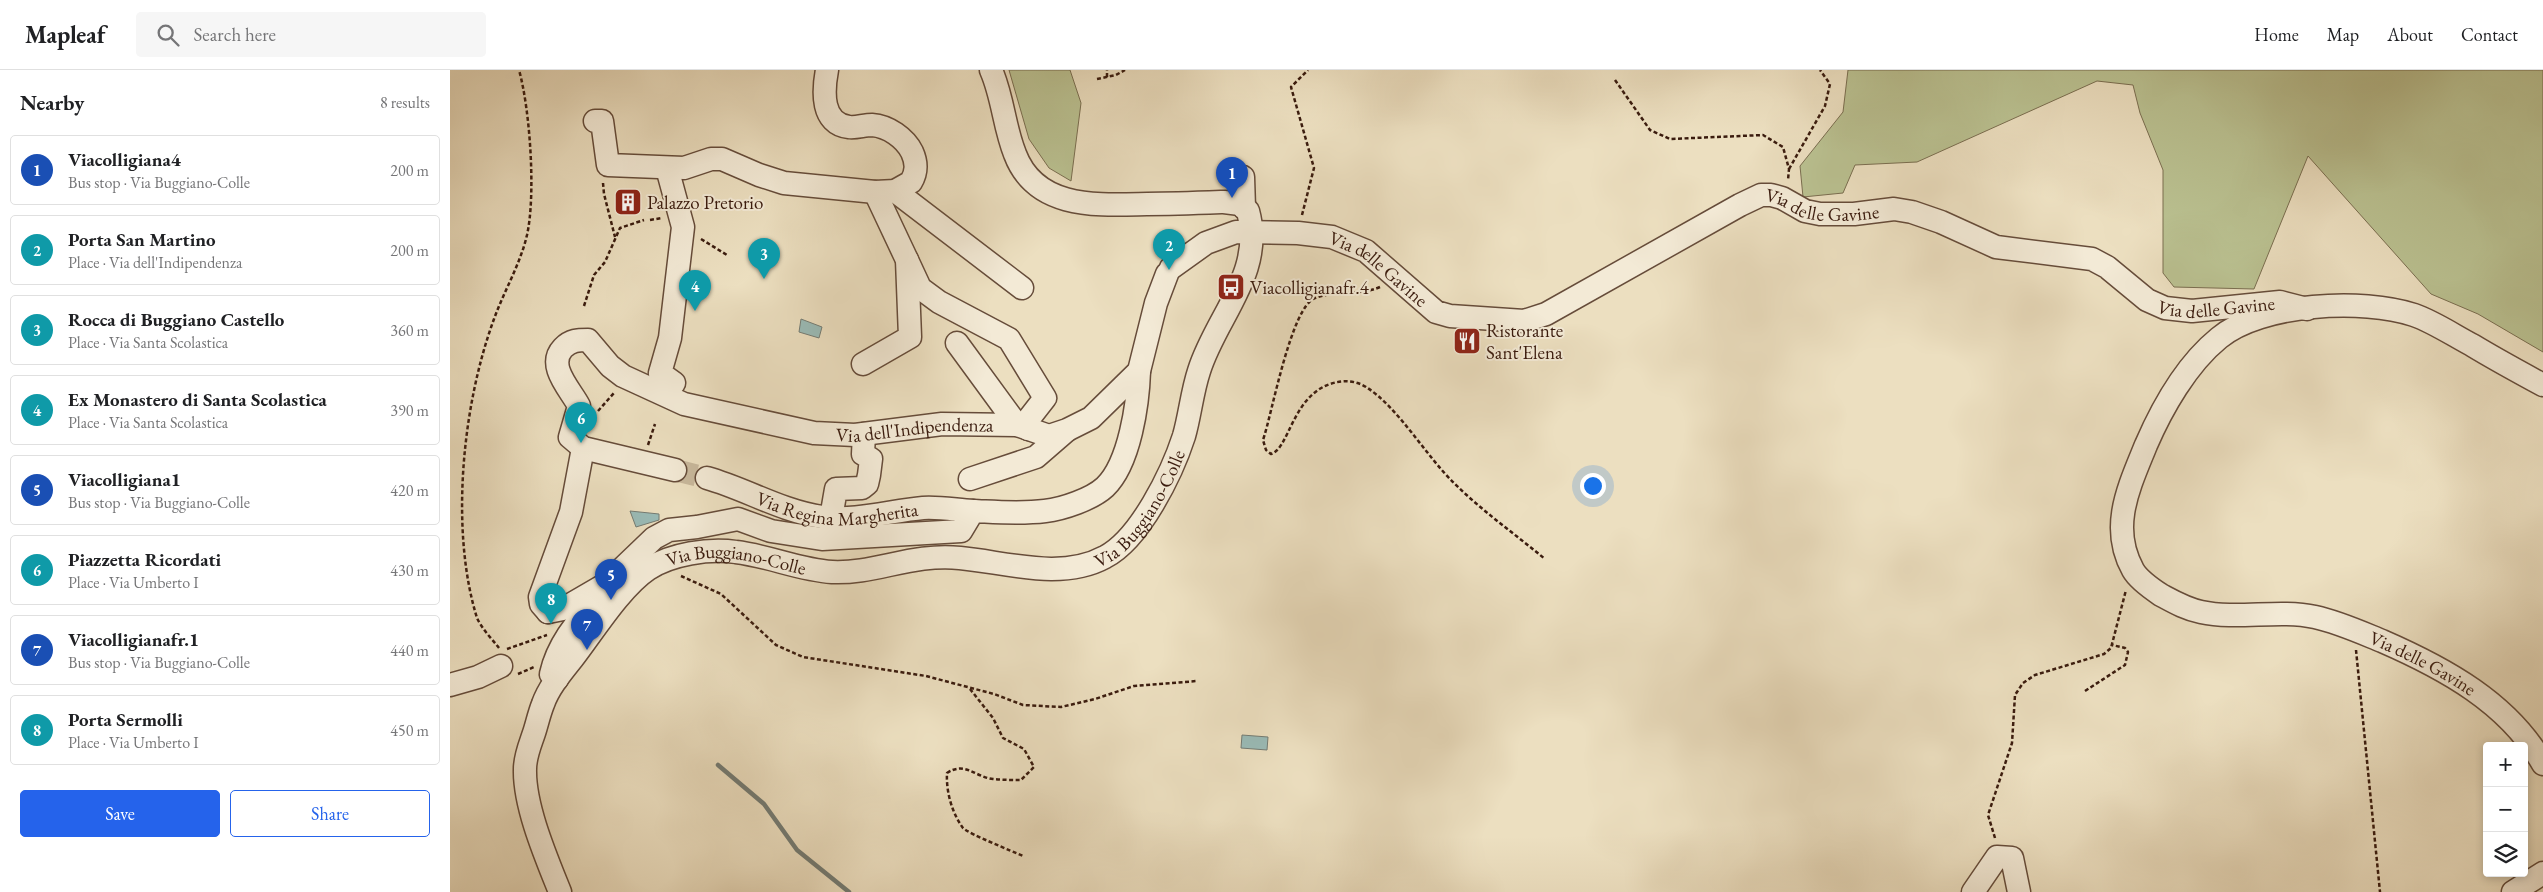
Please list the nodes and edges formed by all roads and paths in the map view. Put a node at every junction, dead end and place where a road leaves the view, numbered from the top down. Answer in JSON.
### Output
{"nodes":[{"id":1,"x":519,"y":70,"type":"edge"},
{"id":2,"x":827,"y":70,"type":"edge"},
{"id":3,"x":991,"y":70,"type":"edge"},
{"id":4,"x":1107,"y":70,"type":"edge"},
{"id":5,"x":1125,"y":70,"type":"edge"},
{"id":6,"x":1308,"y":70,"type":"edge"},
{"id":7,"x":1820,"y":70,"type":"edge"},
{"id":8,"x":1107,"y":77,"type":"junction"},
{"id":9,"x":1097,"y":79,"type":"dead end"},
{"id":10,"x":1615,"y":80,"type":"dead end"},
{"id":11,"x":595,"y":121,"type":"dead end"},
{"id":12,"x":675,"y":168,"type":"junction"},
{"id":13,"x":1789,"y":169,"type":"junction"},
{"id":14,"x":1243,"y":177,"type":"dead end"},
{"id":15,"x":603,"y":180,"type":"dead end"},
{"id":16,"x":885,"y":191,"type":"junction"},
{"id":17,"x":1782,"y":198,"type":"junction"},
{"id":18,"x":1244,"y":208,"type":"junction"},
{"id":19,"x":644,"y":220,"type":"dead end"},
{"id":20,"x":682,"y":222,"type":"junction"},
{"id":21,"x":1252,"y":231,"type":"junction"},
{"id":22,"x":1298,"y":233,"type":"junction"},
{"id":23,"x":615,"y":237,"type":"junction"},
{"id":24,"x":726,"y":255,"type":"dead end"},
{"id":25,"x":907,"y":260,"type":"junction"},
{"id":26,"x":1393,"y":275,"type":"junction"},
{"id":27,"x":1022,"y":288,"type":"dead end"},
{"id":28,"x":584,"y":306,"type":"dead end"},
{"id":29,"x":2307,"y":309,"type":"junction"},
{"id":30,"x":957,"y":343,"type":"dead end"},
{"id":31,"x":864,"y":364,"type":"dead end"},
{"id":32,"x":1139,"y":371,"type":"junction"},
{"id":33,"x":623,"y":376,"type":"junction"},
{"id":34,"x":674,"y":383,"type":"dead end"},
{"id":35,"x":2543,"y":385,"type":"edge"},
{"id":36,"x":576,"y":415,"type":"junction"},
{"id":37,"x":1022,"y":427,"type":"junction"},
{"id":38,"x":1067,"y":430,"type":"junction"},
{"id":39,"x":864,"y":434,"type":"junction"},
{"id":40,"x":582,"y":451,"type":"junction"},
{"id":41,"x":460,"y":452,"type":"dead end"},
{"id":42,"x":675,"y":470,"type":"tunnel mouth"},
{"id":43,"x":707,"y":478,"type":"tunnel mouth"},
{"id":44,"x":970,"y":479,"type":"dead end"},
{"id":45,"x":973,"y":511,"type":"junction"},
{"id":46,"x":831,"y":518,"type":"junction"},
{"id":47,"x":1545,"y":559,"type":"dead end"},
{"id":48,"x":461,"y":563,"type":"dead end"},
{"id":49,"x":2134,"y":572,"type":"junction"},
{"id":50,"x":677,"y":575,"type":"dead end"},
{"id":51,"x":620,"y":583,"type":"junction"},
{"id":52,"x":582,"y":605,"type":"junction"},
{"id":53,"x":2354,"y":629,"type":"junction"},
{"id":54,"x":2112,"y":645,"type":"junction"},
{"id":55,"x":554,"y":647,"type":"junction"},
{"id":56,"x":501,"y":666,"type":"joint"},
{"id":57,"x":1197,"y":680,"type":"dead end"},
{"id":58,"x":450,"y":685,"type":"edge"},
{"id":59,"x":969,"y":688,"type":"junction"},
{"id":60,"x":2085,"y":692,"type":"dead end"},
{"id":61,"x":2543,"y":764,"type":"edge"},
{"id":62,"x":1023,"y":856,"type":"dead end"},
{"id":63,"x":2001,"y":856,"type":"junction"},
{"id":64,"x":2543,"y":873,"type":"edge"},
{"id":65,"x":560,"y":892,"type":"edge"},
{"id":66,"x":1973,"y":892,"type":"edge"},
{"id":67,"x":2019,"y":892,"type":"edge"},
{"id":68,"x":2380,"y":892,"type":"edge"},
{"id":69,"x":2513,"y":892,"type":"edge"}],
"edges":[{"from":1,"to":41,"type":"path"},
{"from":2,"to":16,"type":"street"},
{"from":3,"to":18,"type":"street"},
{"from":4,"to":8,"type":"path"},
{"from":5,"to":8,"type":"path"},
{"from":6,"to":22,"type":"path"},
{"from":7,"to":13,"type":"path"},
{"from":8,"to":9,"type":"path"},
{"from":10,"to":13,"type":"path"},
{"from":11,"to":12,"type":"street"},
{"from":12,"to":16,"type":"street"},
{"from":12,"to":20,"type":"street"},
{"from":13,"to":17,"type":"path"},
{"from":14,"to":18,"type":"street","name":"Via Buggiano-Colle"},
{"from":15,"to":23,"type":"path"},
{"from":16,"to":25,"type":"street"},
{"from":16,"to":27,"type":"street"},
{"from":17,"to":26,"type":"street","name":"Via delle Gavine"},
{"from":17,"to":29,"type":"street","name":"Via delle Gavine"},
{"from":18,"to":21,"type":"street","name":"Via Buggiano-Colle"},
{"from":19,"to":23,"type":"path"},
{"from":20,"to":24,"type":"path"},
{"from":20,"to":34,"type":"street"},
{"from":21,"to":22,"type":"street","name":"Via delle Gavine"},
{"from":21,"to":32,"type":"street"},
{"from":21,"to":51,"type":"street","name":"Via Buggiano-Colle"},
{"from":22,"to":26,"type":"street","name":"Via delle Gavine"},
{"from":23,"to":28,"type":"path"},
{"from":25,"to":31,"type":"street"},
{"from":25,"to":37,"type":"street"},
{"from":26,"to":47,"type":"path"},
{"from":29,"to":35,"type":"street","name":"Via delle Gavine"},
{"from":29,"to":49,"type":"street","name":"Via delle Gavine"},
{"from":30,"to":37,"type":"street"},
{"from":32,"to":38,"type":"street","name":"Via dell'Indipendenza"},
{"from":32,"to":45,"type":"street","name":"Via Regina Margherita"},
{"from":33,"to":36,"type":"path"},
{"from":33,"to":36,"type":"street","name":"Via dell'Indipendenza"},
{"from":33,"to":39,"type":"street","name":"Via dell'Indipendenza"},
{"from":36,"to":40,"type":"street"},
{"from":37,"to":38,"type":"street","name":"Via dell'Indipendenza"},
{"from":37,"to":39,"type":"street","name":"Via dell'Indipendenza"},
{"from":38,"to":44,"type":"street"},
{"from":39,"to":46,"type":"street"},
{"from":40,"to":42,"type":"street"},
{"from":40,"to":55,"type":"street"},
{"from":43,"to":46,"type":"street","name":"Via Regina Margherita"},
{"from":45,"to":46,"type":"street","name":"Via Regina Margherita"},
{"from":45,"to":51,"type":"street"},
{"from":48,"to":55,"type":"path"},
{"from":49,"to":53,"type":"street","name":"Via delle Gavine"},
{"from":49,"to":54,"type":"path"},
{"from":50,"to":59,"type":"path"},
{"from":51,"to":52,"type":"street"},
{"from":51,"to":55,"type":"street","name":"Via Buggiano-Colle"},
{"from":52,"to":55,"type":"street"},
{"from":52,"to":55,"type":"street"},
{"from":53,"to":61,"type":"street","name":"Via delle Gavine"},
{"from":53,"to":68,"type":"path"},
{"from":54,"to":60,"type":"path"},
{"from":54,"to":63,"type":"path"},
{"from":55,"to":56,"type":"path"},
{"from":55,"to":65,"type":"street"},
{"from":56,"to":58,"type":"street"},
{"from":57,"to":59,"type":"path"},
{"from":59,"to":62,"type":"path"},
{"from":63,"to":66,"type":"street"},
{"from":63,"to":67,"type":"street"},
{"from":64,"to":69,"type":"street"}]}
